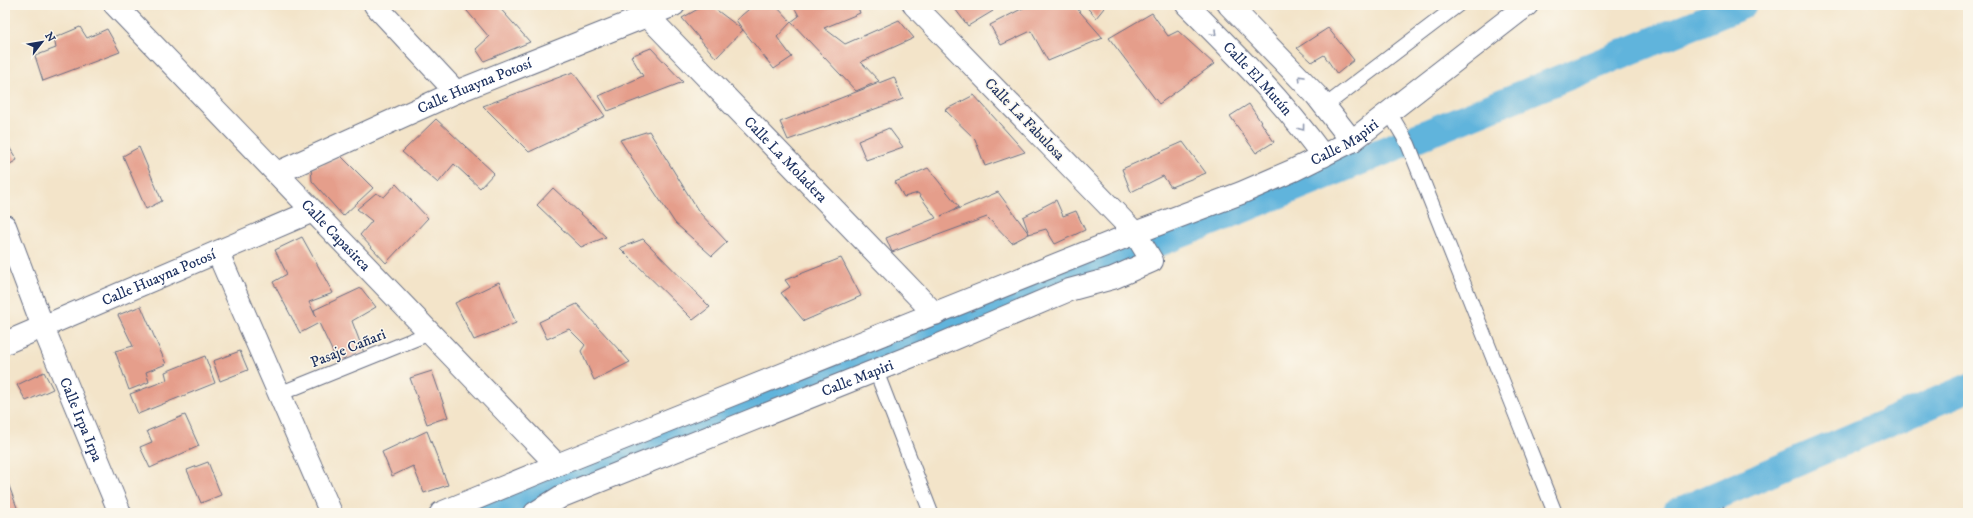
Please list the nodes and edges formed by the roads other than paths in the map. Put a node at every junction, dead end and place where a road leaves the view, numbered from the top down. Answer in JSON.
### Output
{"nodes":[{"id":1,"x":114,"y":5,"type":"edge"},
{"id":2,"x":375,"y":5,"type":"edge"},
{"id":3,"x":674,"y":5,"type":"edge"},
{"id":4,"x":914,"y":5,"type":"edge"},
{"id":5,"x":1187,"y":5,"type":"edge"},
{"id":6,"x":1229,"y":5,"type":"edge"},
{"id":7,"x":1458,"y":5,"type":"edge"},
{"id":8,"x":1528,"y":5,"type":"edge"},
{"id":9,"x":642,"y":10,"type":"edge"},
{"id":10,"x":456,"y":92,"type":"junction"},
{"id":11,"x":1325,"y":106,"type":"junction"},
{"id":12,"x":1389,"y":112,"type":"junction"},
{"id":13,"x":1352,"y":141,"type":"junction"},
{"id":14,"x":1323,"y":156,"type":"junction"},
{"id":15,"x":277,"y":173,"type":"junction"},
{"id":16,"x":313,"y":212,"type":"junction"},
{"id":17,"x":5,"y":226,"type":"edge"},
{"id":18,"x":1135,"y":233,"type":"junction"},
{"id":19,"x":218,"y":253,"type":"junction"},
{"id":20,"x":935,"y":314,"type":"junction"},
{"id":21,"x":43,"y":327,"type":"junction"},
{"id":22,"x":430,"y":333,"type":"junction"},
{"id":23,"x":5,"y":343,"type":"edge"},
{"id":24,"x":876,"y":371,"type":"junction"},
{"id":25,"x":279,"y":394,"type":"junction"},
{"id":26,"x":557,"y":465,"type":"junction"},
{"id":27,"x":120,"y":513,"type":"edge"},
{"id":28,"x":331,"y":513,"type":"edge"},
{"id":29,"x":441,"y":513,"type":"edge"},
{"id":30,"x":535,"y":513,"type":"edge"},
{"id":31,"x":931,"y":513,"type":"edge"},
{"id":32,"x":1554,"y":513,"type":"edge"}],
"edges":[{"from":1,"to":15,"type":"street","name":"Calle Capasirca"},
{"from":2,"to":10,"type":"street"},
{"from":3,"to":9,"type":"street","name":"Calle Huayna Potosí"},
{"from":4,"to":18,"type":"street","name":"Calle La Fabulosa"},
{"from":5,"to":14,"type":"street","name":"Calle El Mutún","one_way":true},
{"from":11,"to":6,"type":"street","name":"Calle El Mutún","one_way":true},
{"from":7,"to":11,"type":"lane"},
{"from":8,"to":12,"type":"street","name":"Calle Mapiri"},
{"from":9,"to":10,"type":"street","name":"Calle Huayna Potosí"},
{"from":9,"to":20,"type":"street","name":"Calle La Moladera"},
{"from":10,"to":15,"type":"street","name":"Calle Huayna Potosí"},
{"from":11,"to":13,"type":"street","name":"Calle El Mutún"},
{"from":12,"to":13,"type":"street","name":"Calle Mapiri"},
{"from":12,"to":32,"type":"lane"},
{"from":13,"to":14,"type":"street","name":"Calle Mapiri"},
{"from":14,"to":18,"type":"street","name":"Calle Mapiri"},
{"from":15,"to":16,"type":"street","name":"Calle Capasirca"},
{"from":16,"to":19,"type":"street","name":"Calle Huayna Potosí"},
{"from":16,"to":22,"type":"street","name":"Calle Capasirca"},
{"from":17,"to":21,"type":"street","name":"Calle Irpa Irpa"},
{"from":18,"to":20,"type":"street","name":"Calle Mapiri"},
{"from":18,"to":24,"type":"street","name":"Calle Mapiri"},
{"from":19,"to":21,"type":"street","name":"Calle Huayna Potosí"},
{"from":19,"to":25,"type":"street"},
{"from":20,"to":26,"type":"street","name":"Calle Mapiri"},
{"from":21,"to":23,"type":"street","name":"Calle Huayna Potosí"},
{"from":21,"to":27,"type":"street","name":"Calle Irpa Irpa"},
{"from":22,"to":25,"type":"lane","name":"Pasaje Cañari"},
{"from":22,"to":26,"type":"street","name":"Calle Capasirca"},
{"from":24,"to":30,"type":"street","name":"Calle Mapiri"},
{"from":24,"to":31,"type":"lane"},
{"from":25,"to":28,"type":"street"},
{"from":26,"to":29,"type":"street","name":"Calle Mapiri"}]}
